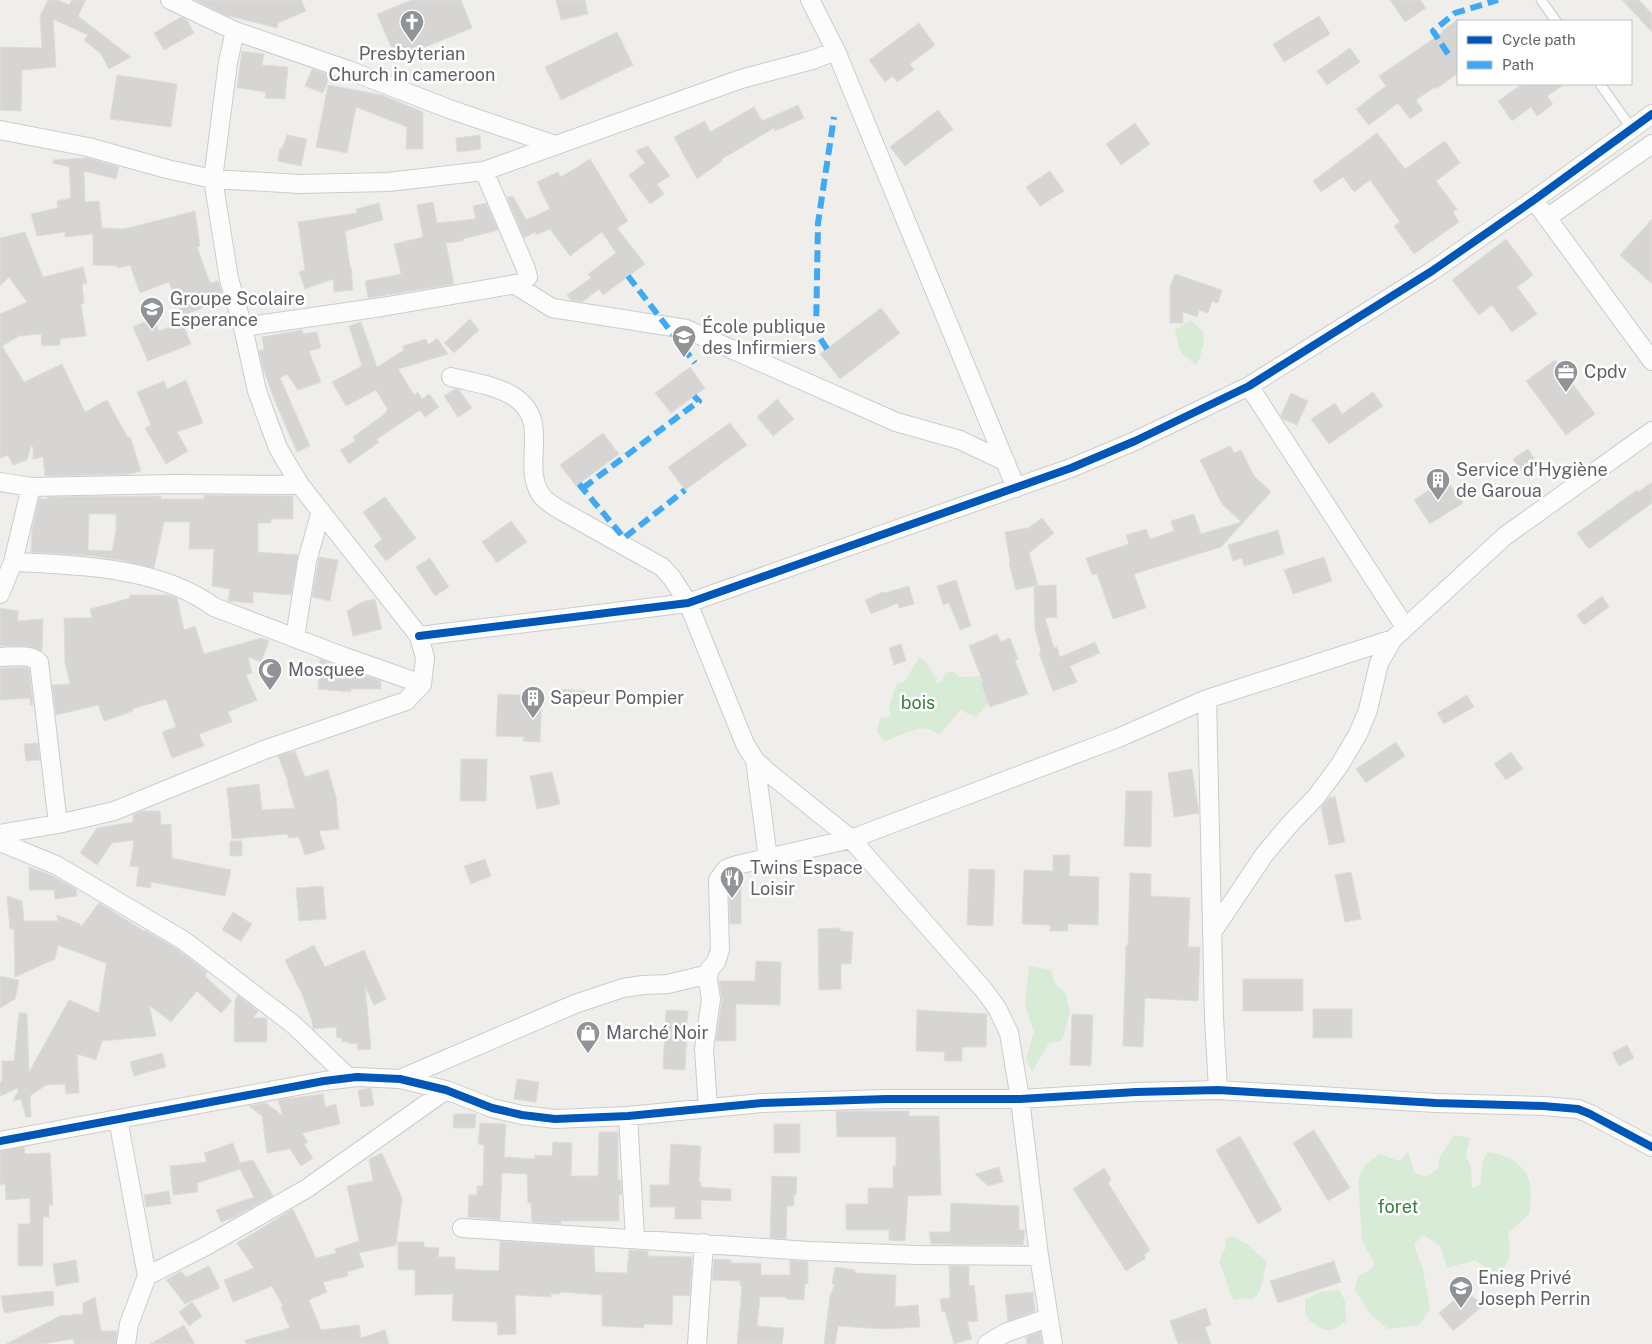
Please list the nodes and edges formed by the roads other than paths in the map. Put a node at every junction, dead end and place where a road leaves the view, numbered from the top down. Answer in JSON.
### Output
{"nodes":[{"id":1,"x":170,"y":0,"type":"edge"},
{"id":2,"x":812,"y":0,"type":"edge"},
{"id":3,"x":1541,"y":0,"type":"edge"},
{"id":4,"x":1555,"y":20,"type":"edge"},
{"id":5,"x":235,"y":31,"type":"junction"},
{"id":6,"x":836,"y":51,"type":"junction"},
{"id":7,"x":1601,"y":85,"type":"edge"},
{"id":8,"x":1652,"y":114,"type":"edge"},
{"id":9,"x":1632,"y":128,"type":"junction"},
{"id":10,"x":0,"y":130,"type":"edge"},
{"id":11,"x":1652,"y":144,"type":"edge"},
{"id":12,"x":555,"y":145,"type":"junction"},
{"id":13,"x":484,"y":172,"type":"junction"},
{"id":14,"x":213,"y":179,"type":"junction"},
{"id":15,"x":1534,"y":200,"type":"junction"},
{"id":16,"x":1546,"y":218,"type":"junction"},
{"id":17,"x":514,"y":284,"type":"junction"},
{"id":18,"x":243,"y":327,"type":"junction"},
{"id":19,"x":1652,"y":361,"type":"edge"},
{"id":20,"x":450,"y":377,"type":"dead end"},
{"id":21,"x":1249,"y":386,"type":"junction"},
{"id":22,"x":1652,"y":431,"type":"edge"},
{"id":23,"x":1006,"y":462,"type":"junction"},
{"id":24,"x":0,"y":482,"type":"edge"},
{"id":25,"x":300,"y":485,"type":"junction"},
{"id":26,"x":31,"y":487,"type":"junction"},
{"id":27,"x":1016,"y":488,"type":"junction"},
{"id":28,"x":320,"y":511,"type":"junction"},
{"id":29,"x":13,"y":562,"type":"junction"},
{"id":30,"x":0,"y":594,"type":"edge"},
{"id":31,"x":688,"y":603,"type":"junction"},
{"id":32,"x":1399,"y":633,"type":"junction"},
{"id":33,"x":419,"y":636,"type":"junction"},
{"id":34,"x":295,"y":638,"type":"junction"},
{"id":35,"x":0,"y":657,"type":"edge"},
{"id":36,"x":422,"y":684,"type":"junction"},
{"id":37,"x":1207,"y":699,"type":"junction"},
{"id":38,"x":755,"y":760,"type":"junction"},
{"id":39,"x":58,"y":824,"type":"junction"},
{"id":40,"x":0,"y":834,"type":"edge"},
{"id":41,"x":851,"y":839,"type":"junction"},
{"id":42,"x":0,"y":842,"type":"edge"},
{"id":43,"x":768,"y":858,"type":"junction"},
{"id":44,"x":1213,"y":931,"type":"junction"},
{"id":45,"x":709,"y":974,"type":"junction"},
{"id":46,"x":349,"y":1078,"type":"junction"},
{"id":47,"x":400,"y":1079,"type":"junction"},
{"id":48,"x":446,"y":1090,"type":"junction"},
{"id":49,"x":1218,"y":1090,"type":"junction"},
{"id":50,"x":1020,"y":1099,"type":"junction"},
{"id":51,"x":708,"y":1108,"type":"junction"},
{"id":52,"x":628,"y":1116,"type":"junction"},
{"id":53,"x":118,"y":1119,"type":"junction"},
{"id":54,"x":0,"y":1141,"type":"edge"},
{"id":55,"x":1652,"y":1147,"type":"edge"},
{"id":56,"x":462,"y":1228,"type":"dead end"},
{"id":57,"x":634,"y":1239,"type":"junction"},
{"id":58,"x":704,"y":1243,"type":"junction"},
{"id":59,"x":1039,"y":1256,"type":"junction"},
{"id":60,"x":146,"y":1276,"type":"junction"},
{"id":61,"x":1048,"y":1318,"type":"junction"},
{"id":62,"x":126,"y":1344,"type":"edge"},
{"id":63,"x":696,"y":1344,"type":"edge"},
{"id":64,"x":987,"y":1344,"type":"edge"},
{"id":65,"x":1053,"y":1344,"type":"edge"}],
"edges":[{"from":1,"to":5,"type":"street"},
{"from":2,"to":6,"type":"street"},
{"from":3,"to":4,"type":"lane"},
{"from":5,"to":12,"type":"street"},
{"from":5,"to":14,"type":"street"},
{"from":6,"to":12,"type":"street"},
{"from":6,"to":23,"type":"street"},
{"from":7,"to":9,"type":"lane"},
{"from":8,"to":9,"type":"street"},
{"from":9,"to":15,"type":"street"},
{"from":10,"to":14,"type":"street"},
{"from":11,"to":16,"type":"street"},
{"from":12,"to":13,"type":"street"},
{"from":13,"to":14,"type":"street"},
{"from":13,"to":17,"type":"street"},
{"from":14,"to":18,"type":"street"},
{"from":15,"to":16,"type":"street"},
{"from":15,"to":21,"type":"street"},
{"from":16,"to":19,"type":"street"},
{"from":17,"to":18,"type":"street"},
{"from":17,"to":23,"type":"street"},
{"from":18,"to":25,"type":"street"},
{"from":20,"to":31,"type":"street"},
{"from":21,"to":27,"type":"street"},
{"from":21,"to":32,"type":"street"},
{"from":22,"to":32,"type":"street"},
{"from":23,"to":27,"type":"street"},
{"from":24,"to":26,"type":"street"},
{"from":25,"to":26,"type":"street"},
{"from":25,"to":28,"type":"street"},
{"from":26,"to":29,"type":"street"},
{"from":27,"to":31,"type":"street"},
{"from":28,"to":33,"type":"street"},
{"from":28,"to":34,"type":"street"},
{"from":29,"to":30,"type":"street"},
{"from":29,"to":34,"type":"street"},
{"from":31,"to":33,"type":"street"},
{"from":31,"to":38,"type":"street"},
{"from":32,"to":37,"type":"street"},
{"from":32,"to":44,"type":"street"},
{"from":33,"to":36,"type":"street"},
{"from":34,"to":36,"type":"street"},
{"from":35,"to":39,"type":"street"},
{"from":36,"to":39,"type":"street"},
{"from":37,"to":41,"type":"street"},
{"from":37,"to":44,"type":"street"},
{"from":38,"to":41,"type":"street"},
{"from":38,"to":43,"type":"street"},
{"from":39,"to":40,"type":"street"},
{"from":41,"to":43,"type":"street"},
{"from":41,"to":50,"type":"street"},
{"from":42,"to":46,"type":"street"},
{"from":43,"to":45,"type":"street"},
{"from":44,"to":49,"type":"street"},
{"from":45,"to":47,"type":"street"},
{"from":45,"to":51,"type":"street"},
{"from":46,"to":47,"type":"street"},
{"from":46,"to":53,"type":"street"},
{"from":47,"to":48,"type":"street"},
{"from":48,"to":52,"type":"street"},
{"from":48,"to":60,"type":"street"},
{"from":49,"to":50,"type":"street"},
{"from":49,"to":55,"type":"street"},
{"from":50,"to":51,"type":"street"},
{"from":50,"to":59,"type":"street"},
{"from":51,"to":52,"type":"street"},
{"from":52,"to":57,"type":"street"},
{"from":53,"to":54,"type":"street"},
{"from":53,"to":60,"type":"street"},
{"from":56,"to":57,"type":"street"},
{"from":57,"to":58,"type":"street"},
{"from":58,"to":59,"type":"street"},
{"from":58,"to":63,"type":"street"},
{"from":59,"to":61,"type":"street"},
{"from":60,"to":62,"type":"street"},
{"from":61,"to":64,"type":"street"},
{"from":61,"to":65,"type":"street"}]}
